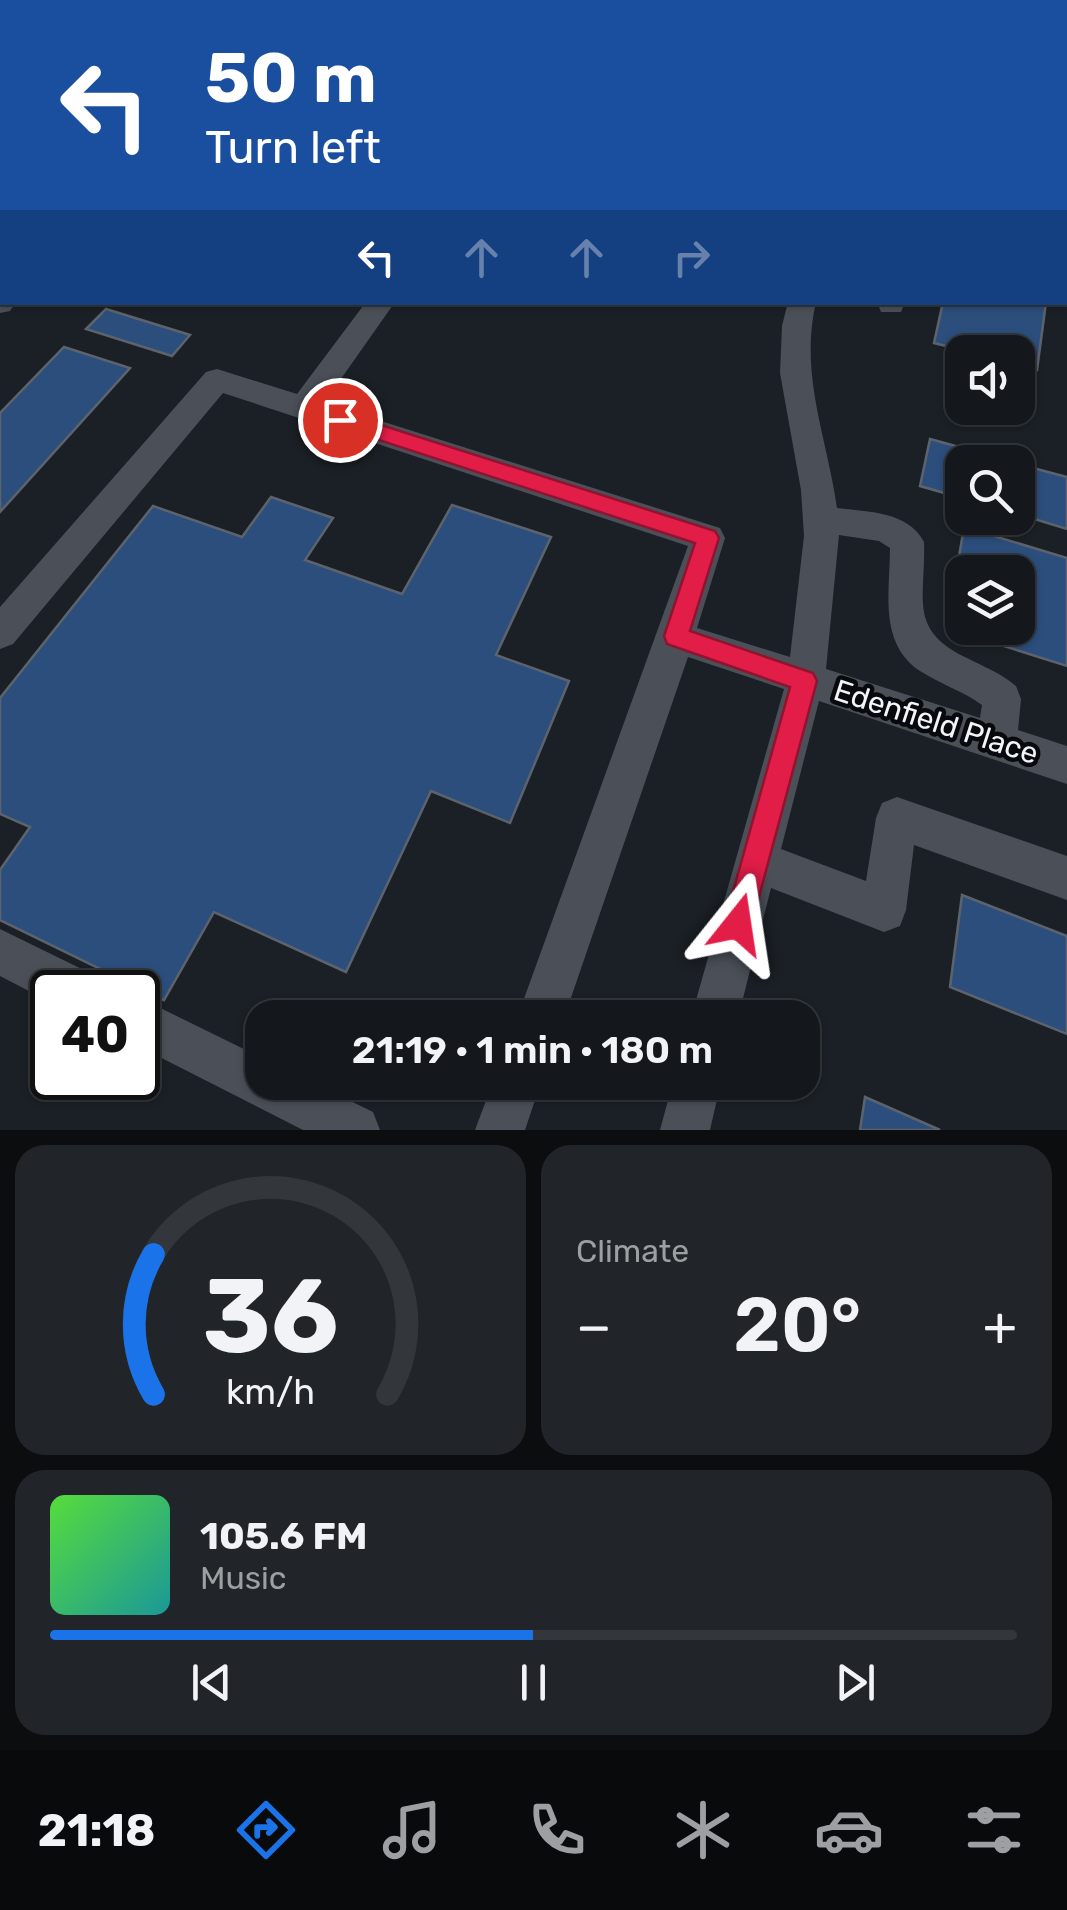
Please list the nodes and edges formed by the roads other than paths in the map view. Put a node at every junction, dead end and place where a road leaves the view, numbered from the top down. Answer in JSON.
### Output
{"nodes":[{"id":1,"x":379,"y":305,"type":"edge"},
{"id":2,"x":802,"y":305,"type":"edge"},
{"id":3,"x":303,"y":408,"type":"junction"},
{"id":4,"x":819,"y":520,"type":"junction"},
{"id":5,"x":0,"y":634,"type":"edge"},
{"id":6,"x":676,"y":636,"type":"junction"},
{"id":7,"x":804,"y":681,"type":"junction"},
{"id":8,"x":998,"y":741,"type":"junction"},
{"id":9,"x":1067,"y":765,"type":"edge"},
{"id":10,"x":755,"y":862,"type":"junction"},
{"id":11,"x":1067,"y":878,"type":"edge"},
{"id":12,"x":0,"y":952,"type":"edge"},
{"id":13,"x":36,"y":970,"type":"edge"},
{"id":14,"x":546,"y":1000,"type":"edge"},
{"id":15,"x":719,"y":1000,"type":"edge"},
{"id":16,"x":160,"y":1032,"type":"edge"},
{"id":17,"x":511,"y":1100,"type":"edge"},
{"id":18,"x":692,"y":1100,"type":"edge"},
{"id":19,"x":356,"y":1130,"type":"edge"},
{"id":20,"x":500,"y":1130,"type":"edge"},
{"id":21,"x":685,"y":1130,"type":"edge"}],
"edges":[{"from":1,"to":3,"type":"street"},
{"from":2,"to":4,"type":"street"},
{"from":3,"to":5,"type":"street"},
{"from":3,"to":6,"type":"street"},
{"from":4,"to":7,"type":"street"},
{"from":4,"to":8,"type":"street"},
{"from":6,"to":7,"type":"street","name":"Edenfield Place"},
{"from":6,"to":14,"type":"street"},
{"from":7,"to":8,"type":"street","name":"Edenfield Place"},
{"from":7,"to":10,"type":"street"},
{"from":8,"to":9,"type":"street","name":"Edenfield Place"},
{"from":10,"to":11,"type":"street"},
{"from":10,"to":15,"type":"street"},
{"from":12,"to":13,"type":"street"},
{"from":16,"to":19,"type":"street"},
{"from":17,"to":20,"type":"street"},
{"from":18,"to":21,"type":"street"}]}
